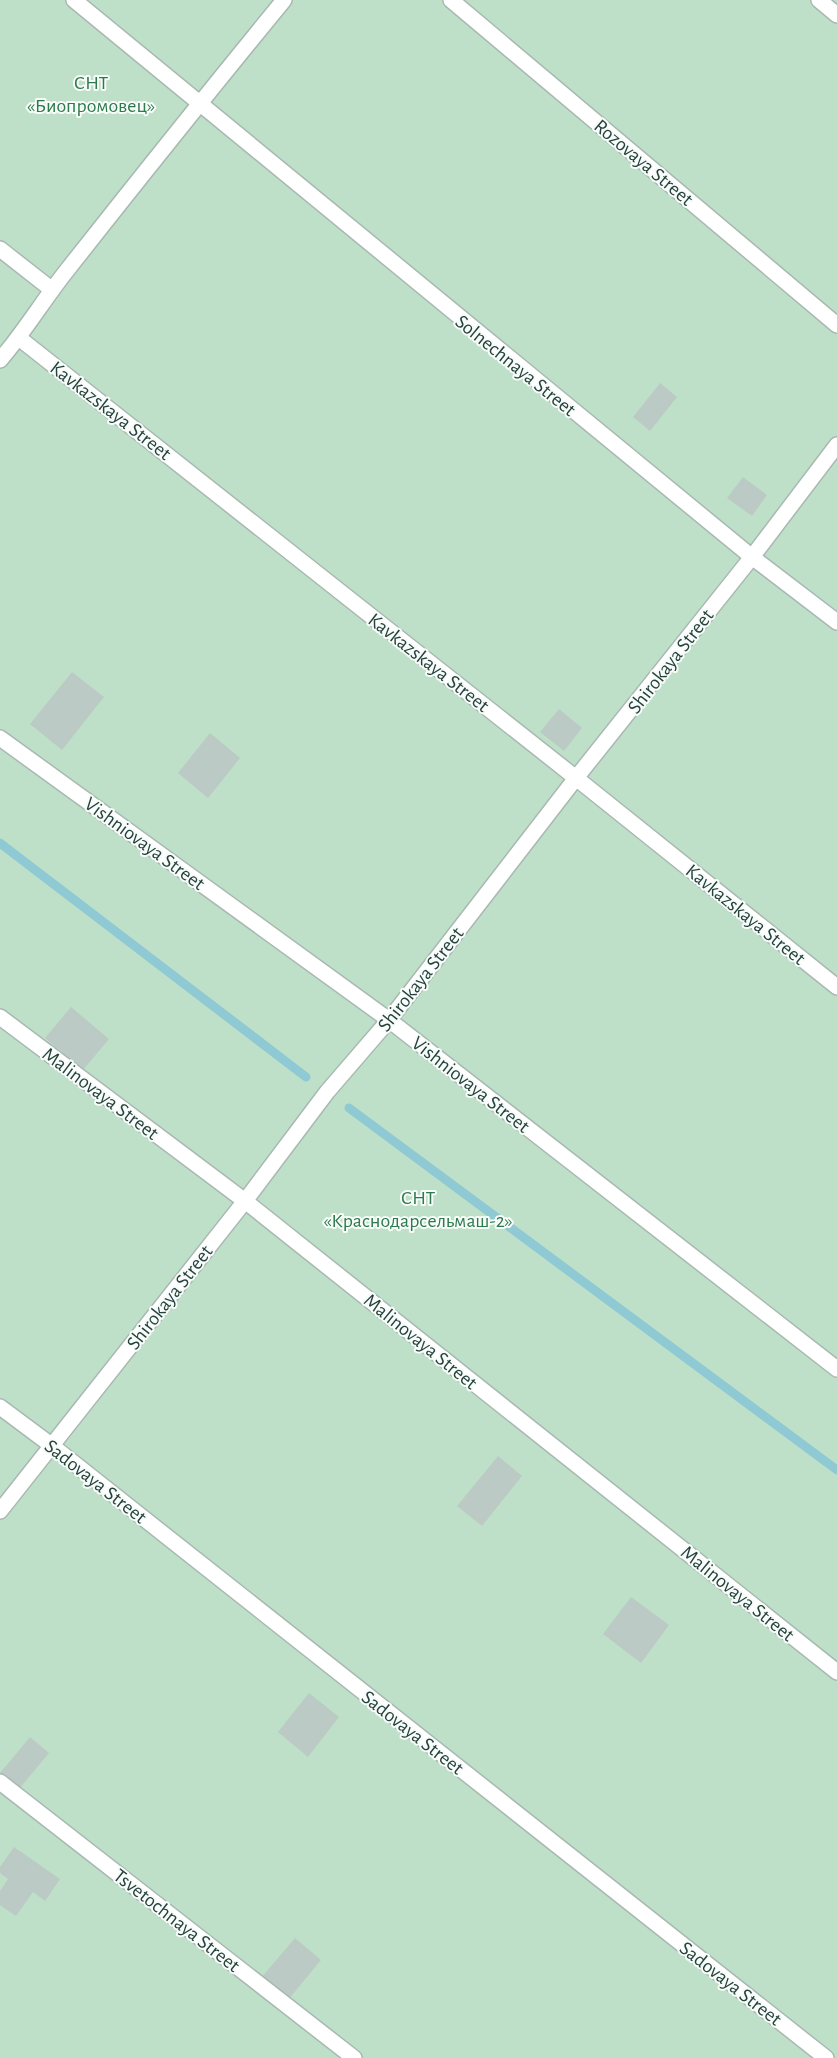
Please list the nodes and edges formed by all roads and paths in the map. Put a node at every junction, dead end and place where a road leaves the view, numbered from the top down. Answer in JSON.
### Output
{"nodes":[{"id":1,"x":74,"y":0,"type":"edge"},
{"id":2,"x":284,"y":0,"type":"edge"},
{"id":3,"x":451,"y":0,"type":"edge"},
{"id":4,"x":819,"y":0,"type":"edge"},
{"id":5,"x":837,"y":14,"type":"edge"},
{"id":6,"x":198,"y":104,"type":"junction"},
{"id":7,"x":0,"y":249,"type":"edge"},
{"id":8,"x":51,"y":289,"type":"junction"},
{"id":9,"x":837,"y":325,"type":"edge"},
{"id":10,"x":19,"y":338,"type":"junction"},
{"id":11,"x":0,"y":360,"type":"edge"},
{"id":12,"x":837,"y":445,"type":"edge"},
{"id":13,"x":752,"y":557,"type":"junction"},
{"id":14,"x":837,"y":622,"type":"edge"},
{"id":15,"x":0,"y":738,"type":"edge"},
{"id":16,"x":576,"y":778,"type":"junction"},
{"id":17,"x":837,"y":987,"type":"edge"},
{"id":18,"x":0,"y":1017,"type":"edge"},
{"id":19,"x":389,"y":1020,"type":"junction"},
{"id":20,"x":245,"y":1201,"type":"junction"},
{"id":21,"x":837,"y":1369,"type":"edge"},
{"id":22,"x":0,"y":1407,"type":"edge"},
{"id":23,"x":51,"y":1445,"type":"junction"},
{"id":24,"x":0,"y":1511,"type":"edge"},
{"id":25,"x":837,"y":1672,"type":"edge"},
{"id":26,"x":0,"y":1782,"type":"edge"},
{"id":27,"x":354,"y":2058,"type":"edge"},
{"id":28,"x":826,"y":2058,"type":"edge"}],
"edges":[{"from":1,"to":6,"type":"street"},
{"from":2,"to":6,"type":"street"},
{"from":3,"to":9,"type":"street","name":"Rozovaya Street"},
{"from":4,"to":5,"type":"street"},
{"from":6,"to":8,"type":"street"},
{"from":6,"to":13,"type":"street","name":"Solnechnaya Street"},
{"from":7,"to":8,"type":"street"},
{"from":8,"to":10,"type":"street"},
{"from":10,"to":11,"type":"street"},
{"from":10,"to":16,"type":"street","name":"Kavkazskaya Street"},
{"from":12,"to":13,"type":"street","name":"Shirokaya Street"},
{"from":13,"to":14,"type":"street","name":"Solnechnaya Street"},
{"from":13,"to":16,"type":"street","name":"Shirokaya Street"},
{"from":15,"to":19,"type":"street","name":"Vishniovaya Street"},
{"from":16,"to":17,"type":"street","name":"Kavkazskaya Street"},
{"from":16,"to":19,"type":"street","name":"Shirokaya Street"},
{"from":18,"to":20,"type":"street","name":"Malinovaya Street"},
{"from":19,"to":20,"type":"street","name":"Shirokaya Street"},
{"from":19,"to":21,"type":"street","name":"Vishniovaya Street"},
{"from":20,"to":23,"type":"street","name":"Shirokaya Street"},
{"from":20,"to":25,"type":"street","name":"Malinovaya Street"},
{"from":22,"to":23,"type":"street","name":"Sadovaya Street"},
{"from":23,"to":24,"type":"street","name":"Shirokaya Street"},
{"from":23,"to":28,"type":"street","name":"Sadovaya Street"},
{"from":26,"to":27,"type":"street","name":"Tsvetochnaya Street"}]}
